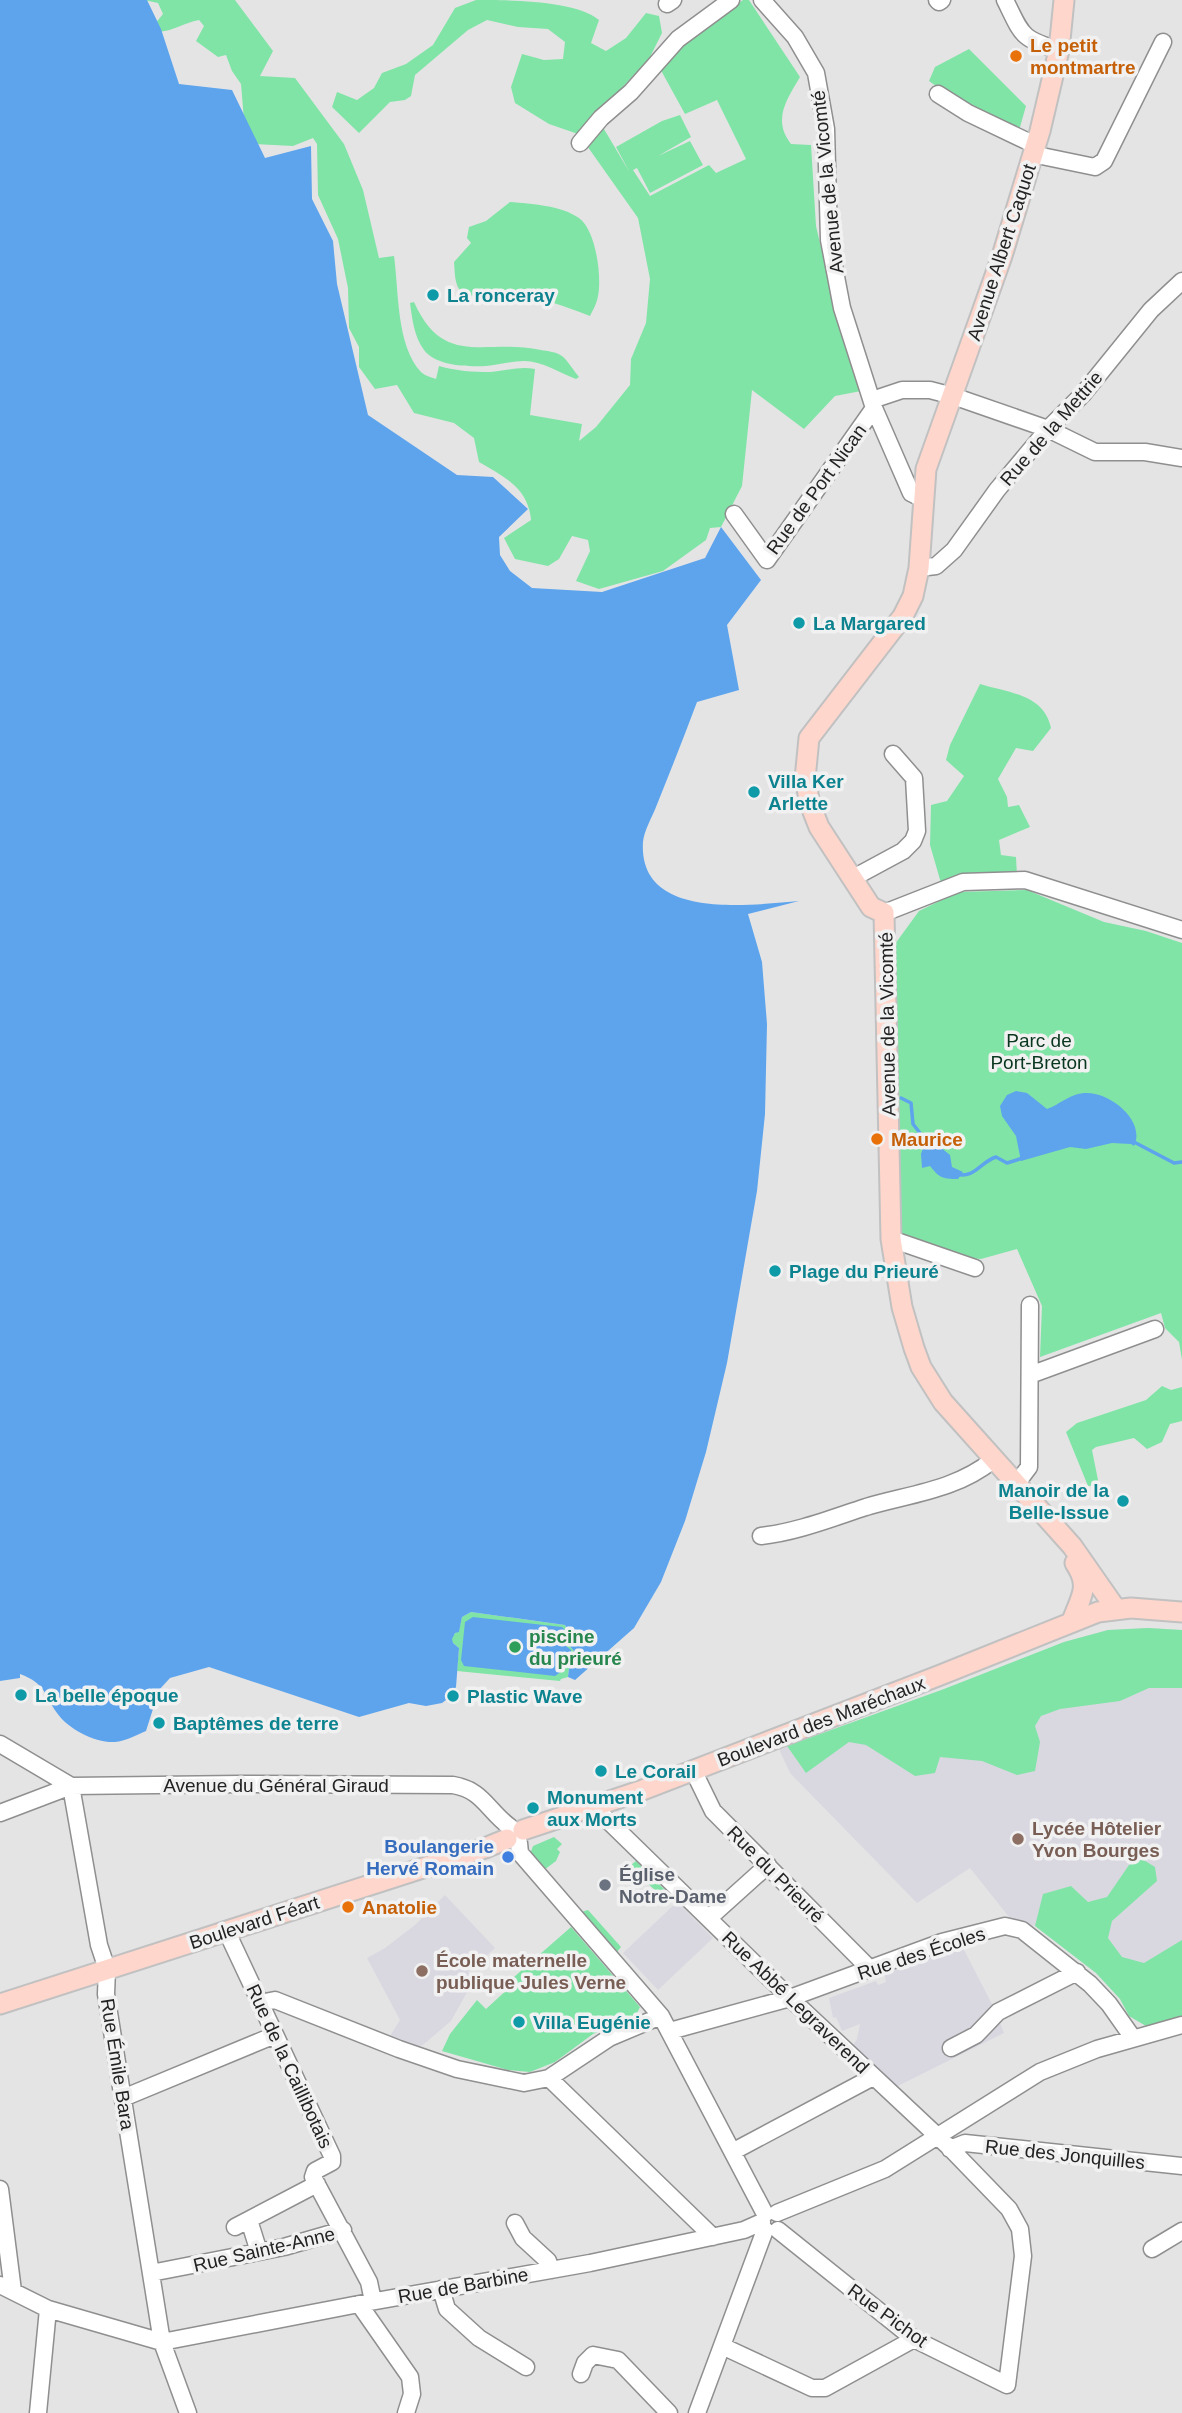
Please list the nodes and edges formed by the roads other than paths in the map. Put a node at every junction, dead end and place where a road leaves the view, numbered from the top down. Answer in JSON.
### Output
{"nodes":[{"id":1,"x":731,"y":0,"type":"edge"},
{"id":2,"x":762,"y":0,"type":"edge"},
{"id":3,"x":1005,"y":0,"type":"edge"},
{"id":4,"x":1064,"y":0,"type":"edge"},
{"id":5,"x":1163,"y":42,"type":"dead end"},
{"id":6,"x":1059,"y":50,"type":"junction"},
{"id":7,"x":938,"y":94,"type":"dead end"},
{"id":8,"x":580,"y":143,"type":"dead end"},
{"id":9,"x":1033,"y":150,"type":"junction"},
{"id":10,"x":1182,"y":281,"type":"edge"},
{"id":11,"x":953,"y":396,"type":"junction"},
{"id":12,"x":873,"y":404,"type":"junction"},
{"id":13,"x":1048,"y":429,"type":"junction"},
{"id":14,"x":1182,"y":458,"type":"edge"},
{"id":15,"x":923,"y":499,"type":"junction"},
{"id":16,"x":734,"y":514,"type":"dead end"},
{"id":17,"x":919,"y":568,"type":"junction"},
{"id":18,"x":893,"y":754,"type":"dead end"},
{"id":19,"x":853,"y":878,"type":"junction"},
{"id":20,"x":884,"y":913,"type":"junction"},
{"id":21,"x":1182,"y":930,"type":"edge"},
{"id":22,"x":891,"y":1239,"type":"junction"},
{"id":23,"x":975,"y":1268,"type":"dead end"},
{"id":24,"x":1030,"y":1305,"type":"dead end"},
{"id":25,"x":1155,"y":1329,"type":"dead end"},
{"id":26,"x":1030,"y":1375,"type":"junction"},
{"id":27,"x":993,"y":1460,"type":"junction"},
{"id":28,"x":1017,"y":1483,"type":"junction"},
{"id":29,"x":1043,"y":1513,"type":"junction"},
{"id":30,"x":761,"y":1536,"type":"dead end"},
{"id":31,"x":1116,"y":1609,"type":"junction"},
{"id":32,"x":1182,"y":1612,"type":"edge"},
{"id":33,"x":1073,"y":1621,"type":"junction"},
{"id":34,"x":0,"y":1744,"type":"edge"},
{"id":35,"x":694,"y":1770,"type":"junction"},
{"id":36,"x":71,"y":1786,"type":"junction"},
{"id":37,"x":479,"y":1794,"type":"joint"},
{"id":38,"x":594,"y":1807,"type":"junction"},
{"id":39,"x":0,"y":1813,"type":"edge"},
{"id":40,"x":518,"y":1833,"type":"junction"},
{"id":41,"x":768,"y":1865,"type":"junction"},
{"id":42,"x":709,"y":1919,"type":"junction"},
{"id":43,"x":226,"y":1930,"type":"junction"},
{"id":44,"x":107,"y":1969,"type":"junction"},
{"id":45,"x":870,"y":1969,"type":"junction"},
{"id":46,"x":1077,"y":1972,"type":"junction"},
{"id":47,"x":790,"y":1998,"type":"junction"},
{"id":48,"x":260,"y":2003,"type":"junction"},
{"id":49,"x":0,"y":2004,"type":"edge"},
{"id":50,"x":661,"y":2016,"type":"junction"},
{"id":51,"x":1182,"y":2025,"type":"edge"},
{"id":52,"x":670,"y":2031,"type":"junction"},
{"id":53,"x":275,"y":2035,"type":"junction"},
{"id":54,"x":1133,"y":2038,"type":"junction"},
{"id":55,"x":951,"y":2048,"type":"dead end"},
{"id":56,"x":873,"y":2077,"type":"junction"},
{"id":57,"x":550,"y":2078,"type":"junction"},
{"id":58,"x":123,"y":2098,"type":"junction"},
{"id":59,"x":937,"y":2138,"type":"junction"},
{"id":60,"x":950,"y":2149,"type":"junction"},
{"id":61,"x":734,"y":2151,"type":"junction"},
{"id":62,"x":1182,"y":2166,"type":"edge"},
{"id":63,"x":317,"y":2184,"type":"junction"},
{"id":64,"x":0,"y":2189,"type":"edge"},
{"id":65,"x":769,"y":2222,"type":"junction"},
{"id":66,"x":515,"y":2223,"type":"dead end"},
{"id":67,"x":343,"y":2230,"type":"junction"},
{"id":68,"x":1182,"y":2231,"type":"edge"},
{"id":69,"x":713,"y":2237,"type":"junction"},
{"id":70,"x":1152,"y":2249,"type":"dead end"},
{"id":71,"x":259,"y":2252,"type":"junction"},
{"id":72,"x":551,"y":2270,"type":"junction"},
{"id":73,"x":151,"y":2273,"type":"junction"},
{"id":74,"x":6,"y":2288,"type":"edge"},
{"id":75,"x":441,"y":2289,"type":"junction"},
{"id":76,"x":366,"y":2303,"type":"junction"},
{"id":77,"x":48,"y":2309,"type":"junction"},
{"id":78,"x":914,"y":2339,"type":"junction"},
{"id":79,"x":162,"y":2342,"type":"junction"},
{"id":80,"x":722,"y":2346,"type":"junction"},
{"id":81,"x":526,"y":2367,"type":"dead end"},
{"id":82,"x":581,"y":2374,"type":"dead end"},
{"id":83,"x":1007,"y":2385,"type":"joint"},
{"id":84,"x":38,"y":2413,"type":"edge"},
{"id":85,"x":188,"y":2413,"type":"edge"},
{"id":86,"x":407,"y":2413,"type":"edge"},
{"id":87,"x":669,"y":2413,"type":"edge"},
{"id":88,"x":697,"y":2413,"type":"edge"}],
"edges":[{"from":1,"to":8,"type":"street"},
{"from":2,"to":12,"type":"street","name":"Avenue de la Vicomté"},
{"from":3,"to":6,"type":"street"},
{"from":4,"to":6,"type":"main road","name":"Avenue Albert Caquot"},
{"from":5,"to":9,"type":"street"},
{"from":6,"to":9,"type":"main road","name":"Avenue Albert Caquot"},
{"from":7,"to":9,"type":"street"},
{"from":9,"to":11,"type":"main road","name":"Avenue Albert Caquot"},
{"from":10,"to":13,"type":"street","name":"Rue de la Mettrie"},
{"from":11,"to":12,"type":"street","name":"Rue de Port Nican"},
{"from":11,"to":13,"type":"street","name":"Rue de Port Nican"},
{"from":11,"to":15,"type":"main road","name":"Avenue Albert Caquot"},
{"from":12,"to":15,"type":"street","name":"Avenue de la Vicomté"},
{"from":12,"to":16,"type":"street","name":"Rue de Port Nican"},
{"from":13,"to":14,"type":"street","name":"Rue de Port Nican"},
{"from":13,"to":17,"type":"street","name":"Rue de la Mettrie"},
{"from":15,"to":17,"type":"main road","name":"Avenue de la Vicomté"},
{"from":17,"to":19,"type":"main road","name":"Avenue de la Vicomté"},
{"from":18,"to":19,"type":"street"},
{"from":19,"to":20,"type":"main road","name":"Avenue de la Vicomté"},
{"from":20,"to":21,"type":"street"},
{"from":20,"to":22,"type":"main road","name":"Avenue de la Vicomté"},
{"from":22,"to":23,"type":"street"},
{"from":22,"to":27,"type":"main road","name":"Avenue de la Vicomté"},
{"from":24,"to":26,"type":"street"},
{"from":25,"to":26,"type":"street"},
{"from":26,"to":28,"type":"street"},
{"from":27,"to":28,"type":"main road","name":"Avenue de la Vicomté"},
{"from":27,"to":30,"type":"street"},
{"from":28,"to":29,"type":"main road","name":"Avenue de la Vicomté"},
{"from":29,"to":31,"type":"main road","name":"Avenue de la Vicomté"},
{"from":29,"to":33,"type":"main road","name":"Avenue de la Vicomté"},
{"from":31,"to":32,"type":"main road","name":"Boulevard des Maréchaux"},
{"from":31,"to":33,"type":"main road","name":"Boulevard des Maréchaux"},
{"from":33,"to":35,"type":"main road","name":"Boulevard des Maréchaux"},
{"from":34,"to":36,"type":"street"},
{"from":35,"to":38,"type":"main road","name":"Boulevard des Maréchaux"},
{"from":35,"to":41,"type":"street","name":"Rue du Prieuré"},
{"from":36,"to":37,"type":"street","name":"Avenue du Général Giraud"},
{"from":36,"to":39,"type":"street"},
{"from":36,"to":44,"type":"street","name":"Rue Émile Bara"},
{"from":37,"to":40,"type":"street","name":"Rue Pichot"},
{"from":38,"to":40,"type":"main road","name":"Boulevard des Maréchaux"},
{"from":38,"to":42,"type":"street","name":"Rue Abbé Legraverend"},
{"from":40,"to":43,"type":"main road","name":"Boulevard Féart"},
{"from":40,"to":50,"type":"street","name":"Rue Pichot"},
{"from":41,"to":42,"type":"street"},
{"from":41,"to":45,"type":"street","name":"Rue du Prieuré"},
{"from":42,"to":47,"type":"street","name":"Rue Abbé Legraverend"},
{"from":43,"to":44,"type":"main road","name":"Boulevard Féart"},
{"from":43,"to":48,"type":"street","name":"Rue de la Caillibotais"},
{"from":44,"to":49,"type":"main road","name":"Boulevard Féart"},
{"from":44,"to":58,"type":"street","name":"Rue Émile Bara"},
{"from":45,"to":46,"type":"street","name":"Rue des Écoles"},
{"from":45,"to":47,"type":"street","name":"Rue des Écoles"},
{"from":46,"to":54,"type":"street","name":"Rue des Écoles"},
{"from":46,"to":55,"type":"street"},
{"from":47,"to":52,"type":"street","name":"Rue des Écoles"},
{"from":47,"to":56,"type":"street","name":"Rue Abbé Legraverend"},
{"from":48,"to":53,"type":"street","name":"Rue de la Caillibotais"},
{"from":48,"to":57,"type":"street"},
{"from":50,"to":52,"type":"street","name":"Rue Pichot"},
{"from":50,"to":57,"type":"street"},
{"from":51,"to":54,"type":"street","name":"Rue de Barbine"},
{"from":52,"to":61,"type":"street","name":"Rue Pichot"},
{"from":53,"to":58,"type":"street"},
{"from":53,"to":63,"type":"street","name":"Rue de la Caillibotais"},
{"from":54,"to":59,"type":"street","name":"Rue de Barbine"},
{"from":56,"to":59,"type":"street","name":"Rue Abbé Legraverend"},
{"from":56,"to":61,"type":"street"},
{"from":57,"to":69,"type":"street"},
{"from":58,"to":73,"type":"street","name":"Rue Émile Bara"},
{"from":59,"to":60,"type":"street","name":"Rue Abbé Legraverend"},
{"from":59,"to":65,"type":"street","name":"Rue de Barbine"},
{"from":60,"to":62,"type":"street","name":"Rue des Jonquilles"},
{"from":60,"to":83,"type":"street","name":"Rue Abbé Legraverend"},
{"from":61,"to":65,"type":"street","name":"Rue Pichot"},
{"from":63,"to":67,"type":"street"},
{"from":63,"to":71,"type":"street"},
{"from":64,"to":74,"type":"street"},
{"from":65,"to":69,"type":"street","name":"Rue de Barbine"},
{"from":65,"to":78,"type":"street","name":"Rue Pichot"},
{"from":65,"to":80,"type":"street"},
{"from":66,"to":72,"type":"street"},
{"from":67,"to":71,"type":"street","name":"Rue Sainte-Anne"},
{"from":67,"to":76,"type":"street","name":"Rue Sainte-Anne"},
{"from":68,"to":70,"type":"street"},
{"from":69,"to":72,"type":"street","name":"Rue de Barbine"},
{"from":71,"to":73,"type":"street","name":"Rue Sainte-Anne"},
{"from":72,"to":75,"type":"street","name":"Rue de Barbine"},
{"from":73,"to":79,"type":"street","name":"Rue Émile Bara"},
{"from":74,"to":77,"type":"street"},
{"from":75,"to":76,"type":"street","name":"Rue de Barbine"},
{"from":75,"to":81,"type":"street"},
{"from":76,"to":79,"type":"street","name":"Rue de Barbine"},
{"from":76,"to":86,"type":"street","name":"Rue Sainte-Anne"},
{"from":77,"to":79,"type":"street"},
{"from":77,"to":84,"type":"street"},
{"from":78,"to":80,"type":"street"},
{"from":78,"to":83,"type":"street","name":"Rue Pichot"},
{"from":79,"to":85,"type":"street","name":"Rue Émile Bara"},
{"from":80,"to":88,"type":"street"},
{"from":82,"to":87,"type":"street"}]}
